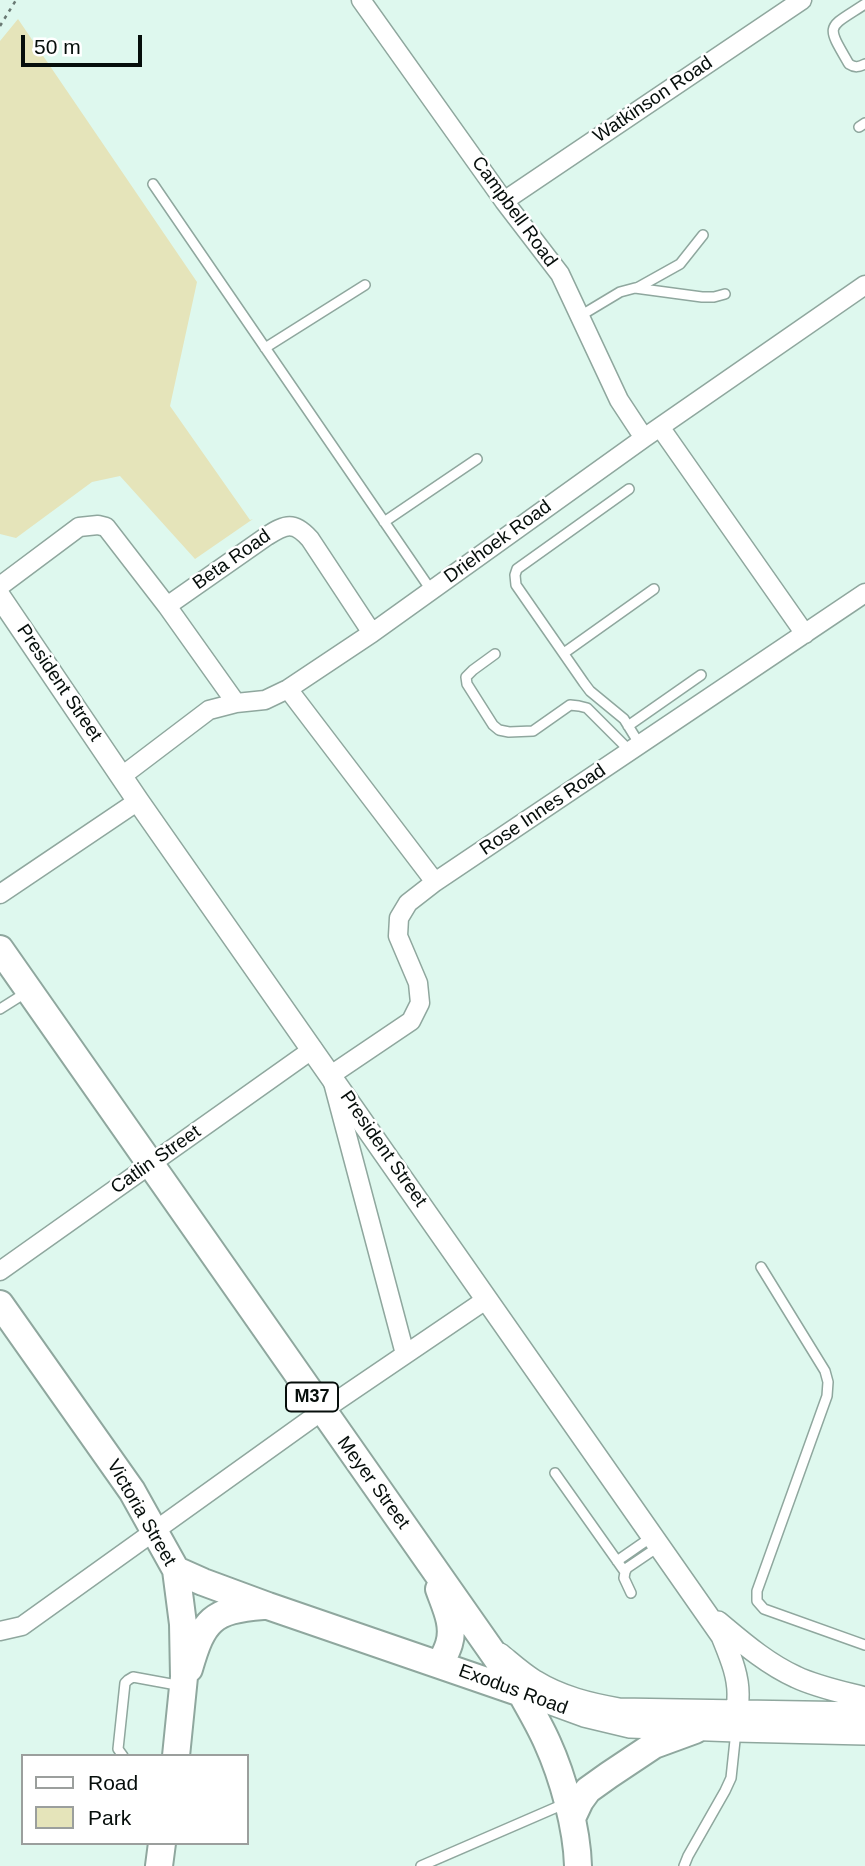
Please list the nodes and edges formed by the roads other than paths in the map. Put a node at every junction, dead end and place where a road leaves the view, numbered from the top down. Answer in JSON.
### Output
{"nodes":[{"id":1,"x":361,"y":0,"type":"edge"},
{"id":2,"x":802,"y":0,"type":"edge"},
{"id":3,"x":863,"y":3,"type":"edge"},
{"id":4,"x":865,"y":64,"type":"edge"},
{"id":5,"x":153,"y":184,"type":"dead end"},
{"id":6,"x":504,"y":201,"type":"junction"},
{"id":7,"x":703,"y":235,"type":"dead end"},
{"id":8,"x":365,"y":285,"type":"dead end"},
{"id":9,"x":865,"y":285,"type":"edge"},
{"id":10,"x":635,"y":288,"type":"junction"},
{"id":11,"x":725,"y":294,"type":"dead end"},
{"id":12,"x":580,"y":316,"type":"junction"},
{"id":13,"x":265,"y":348,"type":"junction"},
{"id":14,"x":660,"y":427,"type":"junction"},
{"id":15,"x":644,"y":438,"type":"junction"},
{"id":16,"x":477,"y":459,"type":"dead end"},
{"id":17,"x":629,"y":489,"type":"dead end"},
{"id":18,"x":384,"y":522,"type":"junction"},
{"id":19,"x":0,"y":586,"type":"edge"},
{"id":20,"x":654,"y":589,"type":"dead end"},
{"id":21,"x":431,"y":590,"type":"junction"},
{"id":22,"x":865,"y":593,"type":"edge"},
{"id":23,"x":0,"y":597,"type":"edge"},
{"id":24,"x":167,"y":606,"type":"junction"},
{"id":25,"x":372,"y":633,"type":"junction"},
{"id":26,"x":805,"y":634,"type":"junction"},
{"id":27,"x":564,"y":653,"type":"junction"},
{"id":28,"x":495,"y":654,"type":"dead end"},
{"id":29,"x":701,"y":675,"type":"dead end"},
{"id":30,"x":288,"y":689,"type":"junction"},
{"id":31,"x":236,"y":703,"type":"junction"},
{"id":32,"x":628,"y":726,"type":"junction"},
{"id":33,"x":635,"y":748,"type":"junction"},
{"id":34,"x":122,"y":776,"type":"junction"},
{"id":35,"x":138,"y":800,"type":"junction"},
{"id":36,"x":435,"y":882,"type":"junction"},
{"id":37,"x":0,"y":894,"type":"edge"},
{"id":38,"x":0,"y":949,"type":"edge"},
{"id":39,"x":29,"y":991,"type":"junction"},
{"id":40,"x":0,"y":1009,"type":"edge"},
{"id":41,"x":313,"y":1049,"type":"junction"},
{"id":42,"x":331,"y":1075,"type":"junction"},
{"id":43,"x":150,"y":1164,"type":"junction"},
{"id":44,"x":761,"y":1267,"type":"dead end"},
{"id":45,"x":0,"y":1270,"type":"edge"},
{"id":46,"x":487,"y":1299,"type":"junction"},
{"id":47,"x":0,"y":1304,"type":"edge"},
{"id":48,"x":405,"y":1354,"type":"junction"},
{"id":49,"x":322,"y":1411,"type":"junction"},
{"id":50,"x":555,"y":1473,"type":"dead end"},
{"id":51,"x":155,"y":1531,"type":"junction"},
{"id":52,"x":656,"y":1541,"type":"junction"},
{"id":53,"x":428,"y":1558,"type":"junction"},
{"id":54,"x":617,"y":1561,"type":"junction"},
{"id":55,"x":176,"y":1570,"type":"junction"},
{"id":56,"x":625,"y":1572,"type":"junction"},
{"id":57,"x":631,"y":1593,"type":"dead end"},
{"id":58,"x":268,"y":1606,"type":"junction"},
{"id":59,"x":705,"y":1612,"type":"junction"},
{"id":60,"x":0,"y":1631,"type":"edge"},
{"id":61,"x":487,"y":1644,"type":"junction"},
{"id":62,"x":865,"y":1645,"type":"edge"},
{"id":63,"x":440,"y":1664,"type":"junction"},
{"id":64,"x":184,"y":1682,"type":"junction"},
{"id":65,"x":521,"y":1693,"type":"junction"},
{"id":66,"x":865,"y":1698,"type":"edge"},
{"id":67,"x":865,"y":1713,"type":"edge"},
{"id":68,"x":736,"y":1721,"type":"junction"},
{"id":69,"x":695,"y":1730,"type":"junction"},
{"id":70,"x":865,"y":1734,"type":"edge"},
{"id":71,"x":122,"y":1754,"type":"edge"},
{"id":72,"x":176,"y":1754,"type":"edge"},
{"id":73,"x":570,"y":1810,"type":"junction"},
{"id":74,"x":162,"y":1845,"type":"edge"},
{"id":75,"x":581,"y":1862,"type":"edge"},
{"id":76,"x":159,"y":1866,"type":"edge"},
{"id":77,"x":421,"y":1866,"type":"edge"},
{"id":78,"x":684,"y":1866,"type":"edge"}],
"edges":[{"from":1,"to":6,"type":"street","name":"Campbell Road"},
{"from":2,"to":6,"type":"street","name":"Watkinson Road"},
{"from":3,"to":4,"type":"lane"},
{"from":5,"to":13,"type":"lane"},
{"from":6,"to":12,"type":"street","name":"Campbell Road"},
{"from":7,"to":10,"type":"lane"},
{"from":8,"to":13,"type":"lane"},
{"from":9,"to":14,"type":"street","name":"Driehoek Road"},
{"from":10,"to":11,"type":"lane"},
{"from":10,"to":12,"type":"lane"},
{"from":12,"to":15,"type":"street","name":"Campbell Road"},
{"from":13,"to":18,"type":"lane"},
{"from":14,"to":15,"type":"street","name":"Driehoek Road"},
{"from":14,"to":26,"type":"street"},
{"from":15,"to":21,"type":"street","name":"Driehoek Road"},
{"from":16,"to":18,"type":"lane"},
{"from":17,"to":27,"type":"lane"},
{"from":18,"to":21,"type":"lane"},
{"from":19,"to":24,"type":"street"},
{"from":20,"to":27,"type":"lane"},
{"from":21,"to":25,"type":"street","name":"Driehoek Road"},
{"from":22,"to":26,"type":"street","name":"Rose Innes Road"},
{"from":23,"to":34,"type":"street","name":"President Street"},
{"from":24,"to":25,"type":"street","name":"Beta Road"},
{"from":24,"to":31,"type":"street"},
{"from":25,"to":30,"type":"street","name":"Driehoek Road"},
{"from":26,"to":33,"type":"street","name":"Rose Innes Road"},
{"from":27,"to":32,"type":"lane"},
{"from":28,"to":33,"type":"lane"},
{"from":29,"to":32,"type":"lane"},
{"from":30,"to":31,"type":"street","name":"Driehoek Road"},
{"from":30,"to":36,"type":"street"},
{"from":31,"to":34,"type":"street","name":"Driehoek Road"},
{"from":32,"to":33,"type":"lane"},
{"from":33,"to":36,"type":"street","name":"Rose Innes Road"},
{"from":34,"to":35,"type":"street","name":"President Street"},
{"from":35,"to":37,"type":"street"},
{"from":35,"to":41,"type":"street","name":"President Street"},
{"from":36,"to":42,"type":"street","name":"Rose Innes Road"},
{"from":38,"to":39,"type":"main road","name":"Meyer Street","number":"M37"},
{"from":39,"to":40,"type":"lane"},
{"from":39,"to":43,"type":"main road","name":"Meyer Street","number":"M37"},
{"from":41,"to":42,"type":"street","name":"President Street"},
{"from":41,"to":43,"type":"street","name":"Catlin Street"},
{"from":42,"to":46,"type":"street","name":"President Street"},
{"from":42,"to":48,"type":"street"},
{"from":43,"to":45,"type":"street","name":"Catlin Street"},
{"from":43,"to":49,"type":"main road","name":"Meyer Street","number":"M37"},
{"from":44,"to":62,"type":"lane"},
{"from":46,"to":48,"type":"street"},
{"from":46,"to":52,"type":"street","name":"President Street"},
{"from":47,"to":51,"type":"main road","name":"Victoria Street"},
{"from":48,"to":49,"type":"street"},
{"from":49,"to":51,"type":"street"},
{"from":49,"to":53,"type":"main road","name":"Meyer Street","number":"M37"},
{"from":50,"to":54,"type":"lane"},
{"from":51,"to":55,"type":"main road","name":"Victoria Street"},
{"from":51,"to":60,"type":"street"},
{"from":52,"to":54,"type":"lane"},
{"from":52,"to":56,"type":"lane"},
{"from":52,"to":59,"type":"street","name":"President Street"},
{"from":53,"to":61,"type":"main road","name":"Meyer Street","number":"M37"},
{"from":53,"to":63,"type":"main road"},
{"from":54,"to":56,"type":"lane"},
{"from":55,"to":58,"type":"main road","name":"Exodus Road"},
{"from":55,"to":64,"type":"main road","name":"Victoria Street"},
{"from":56,"to":57,"type":"lane"},
{"from":58,"to":63,"type":"main road","name":"Exodus Road"},
{"from":58,"to":64,"type":"main road"},
{"from":59,"to":66,"type":"street"},
{"from":59,"to":68,"type":"street","name":"President Street"},
{"from":61,"to":65,"type":"main road","name":"Meyer Street","number":"M37"},
{"from":61,"to":68,"type":"street","name":"Exodus Road"},
{"from":63,"to":65,"type":"main road","name":"Exodus Road"},
{"from":64,"to":71,"type":"lane"},
{"from":64,"to":72,"type":"main road","name":"Victoria Street"},
{"from":65,"to":69,"type":"street","name":"Exodus Road"},
{"from":65,"to":73,"type":"main road","name":"Meyer Street","number":"M37"},
{"from":67,"to":68,"type":"street","name":"Exodus Road"},
{"from":68,"to":69,"type":"street","name":"Exodus Road"},
{"from":68,"to":70,"type":"street","name":"Exodus Road"},
{"from":68,"to":78,"type":"lane"},
{"from":69,"to":73,"type":"main road"},
{"from":73,"to":75,"type":"main road","name":"Meyer Street","number":"M37"},
{"from":73,"to":77,"type":"lane"},
{"from":74,"to":76,"type":"main road"}]}
